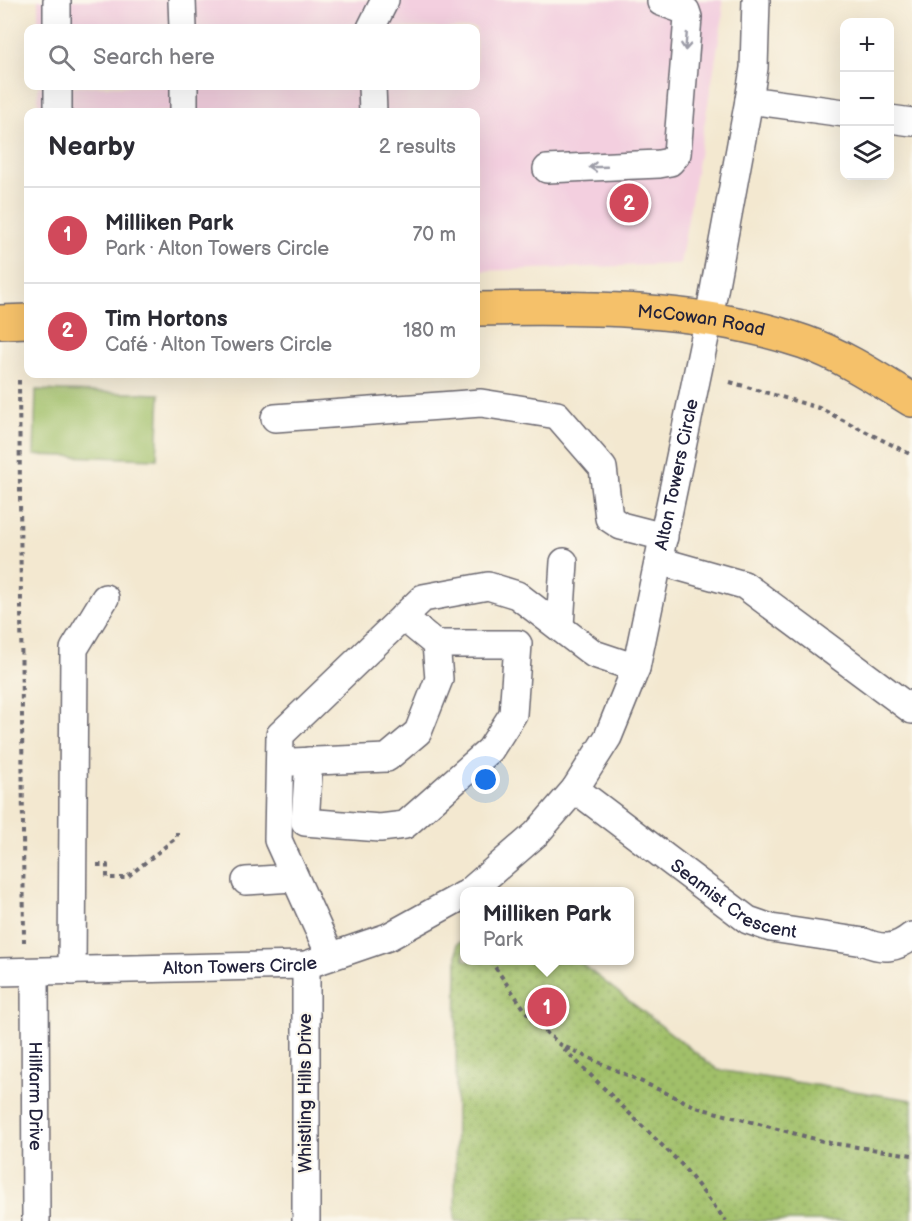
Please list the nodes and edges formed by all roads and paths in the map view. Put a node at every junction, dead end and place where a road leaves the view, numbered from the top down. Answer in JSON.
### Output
{"nodes":[{"id":1,"x":57,"y":0,"type":"edge"},
{"id":2,"x":182,"y":0,"type":"edge"},
{"id":3,"x":385,"y":0,"type":"edge"},
{"id":4,"x":756,"y":0,"type":"edge"},
{"id":5,"x":661,"y":2,"type":"dead end"},
{"id":6,"x":57,"y":24,"type":"edge"},
{"id":7,"x":183,"y":24,"type":"edge"},
{"id":8,"x":373,"y":24,"type":"edge"},
{"id":9,"x":58,"y":90,"type":"edge"},
{"id":10,"x":184,"y":90,"type":"edge"},
{"id":11,"x":372,"y":90,"type":"edge"},
{"id":12,"x":749,"y":100,"type":"junction"},
{"id":13,"x":58,"y":108,"type":"edge"},
{"id":14,"x":184,"y":108,"type":"edge"},
{"id":15,"x":373,"y":108,"type":"edge"},
{"id":16,"x":840,"y":112,"type":"edge"},
{"id":17,"x":894,"y":120,"type":"edge"},
{"id":18,"x":912,"y":122,"type":"edge"},
{"id":19,"x":547,"y":169,"type":"dead end"},
{"id":20,"x":480,"y":309,"type":"edge"},
{"id":21,"x":709,"y":318,"type":"junction"},
{"id":22,"x":24,"y":321,"type":"edge"},
{"id":23,"x":0,"y":322,"type":"edge"},
{"id":24,"x":19,"y":380,"type":"dead end"},
{"id":25,"x":730,"y":381,"type":"dead end"},
{"id":26,"x":912,"y":400,"type":"edge"},
{"id":27,"x":275,"y":418,"type":"dead end"},
{"id":28,"x":912,"y":455,"type":"edge"},
{"id":29,"x":662,"y":549,"type":"junction"},
{"id":30,"x":564,"y":562,"type":"dead end"},
{"id":31,"x":105,"y":598,"type":"dead end"},
{"id":32,"x":403,"y":617,"type":"junction"},
{"id":33,"x":560,"y":626,"type":"junction"},
{"id":34,"x":436,"y":644,"type":"junction"},
{"id":35,"x":636,"y":668,"type":"junction"},
{"id":36,"x":912,"y":710,"type":"edge"},
{"id":37,"x":309,"y":761,"type":"junction"},
{"id":38,"x":279,"y":762,"type":"junction"},
{"id":39,"x":575,"y":789,"type":"junction"},
{"id":40,"x":177,"y":828,"type":"dead end"},
{"id":41,"x":102,"y":865,"type":"dead end"},
{"id":42,"x":293,"y":878,"type":"junction"},
{"id":43,"x":246,"y":880,"type":"dead end"},
{"id":44,"x":474,"y":887,"type":"edge"},
{"id":45,"x":460,"y":898,"type":"edge"},
{"id":46,"x":912,"y":936,"type":"edge"},
{"id":47,"x":24,"y":942,"type":"dead end"},
{"id":48,"x":318,"y":960,"type":"junction"},
{"id":49,"x":494,"y":965,"type":"edge"},
{"id":50,"x":72,"y":971,"type":"junction"},
{"id":51,"x":0,"y":972,"type":"edge"},
{"id":52,"x":35,"y":972,"type":"junction"},
{"id":53,"x":561,"y":1045,"type":"junction"},
{"id":54,"x":912,"y":1155,"type":"edge"},
{"id":55,"x":36,"y":1221,"type":"edge"},
{"id":56,"x":306,"y":1221,"type":"edge"},
{"id":57,"x":726,"y":1221,"type":"edge"}],
"edges":[{"from":1,"to":6,"type":"street"},
{"from":2,"to":7,"type":"street"},
{"from":3,"to":8,"type":"street"},
{"from":4,"to":12,"type":"street","name":"Alton Towers Circle"},
{"from":5,"to":19,"type":"street","one_way":true},
{"from":9,"to":13,"type":"street"},
{"from":10,"to":14,"type":"street"},
{"from":11,"to":15,"type":"street"},
{"from":12,"to":16,"type":"street"},
{"from":12,"to":21,"type":"street","name":"Alton Towers Circle"},
{"from":17,"to":18,"type":"street"},
{"from":20,"to":21,"type":"main road","name":"McCowan Road"},
{"from":21,"to":26,"type":"main road","name":"McCowan Road"},
{"from":21,"to":29,"type":"street","name":"Alton Towers Circle"},
{"from":22,"to":23,"type":"main road"},
{"from":24,"to":47,"type":"path"},
{"from":25,"to":28,"type":"path"},
{"from":27,"to":29,"type":"street"},
{"from":29,"to":35,"type":"street","name":"Alton Towers Circle"},
{"from":29,"to":36,"type":"street"},
{"from":30,"to":33,"type":"street"},
{"from":31,"to":50,"type":"street"},
{"from":32,"to":33,"type":"street"},
{"from":32,"to":34,"type":"street"},
{"from":32,"to":38,"type":"street"},
{"from":33,"to":35,"type":"street"},
{"from":34,"to":37,"type":"street"},
{"from":34,"to":37,"type":"street"},
{"from":35,"to":39,"type":"street","name":"Alton Towers Circle"},
{"from":37,"to":38,"type":"street"},
{"from":38,"to":42,"type":"street"},
{"from":39,"to":44,"type":"street","name":"Alton Towers Circle"},
{"from":39,"to":46,"type":"street","name":"Seamist Crescent"},
{"from":40,"to":41,"type":"path"},
{"from":42,"to":43,"type":"street"},
{"from":42,"to":48,"type":"street"},
{"from":45,"to":48,"type":"street","name":"Alton Towers Circle"},
{"from":48,"to":50,"type":"street","name":"Alton Towers Circle"},
{"from":48,"to":56,"type":"street","name":"Whistling Hills Drive"},
{"from":49,"to":53,"type":"path"},
{"from":50,"to":52,"type":"street","name":"Alton Towers Circle"},
{"from":51,"to":52,"type":"street","name":"Alton Towers Circle"},
{"from":52,"to":55,"type":"street","name":"Hillfarm Drive"},
{"from":53,"to":54,"type":"path"},
{"from":53,"to":57,"type":"path"}]}
